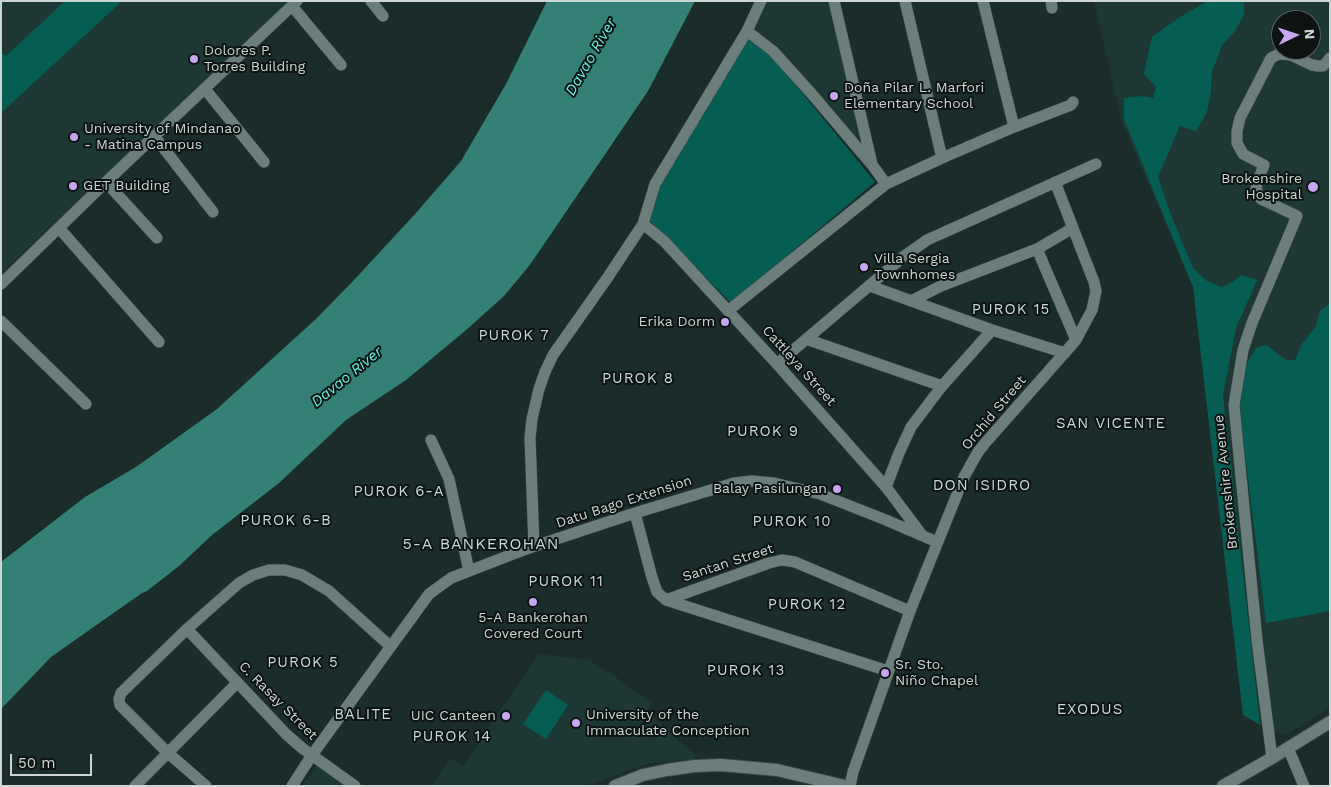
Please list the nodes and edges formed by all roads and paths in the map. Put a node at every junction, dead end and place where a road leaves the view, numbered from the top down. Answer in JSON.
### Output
{"nodes":[{"id":1,"x":371,"y":1,"type":"edge"},
{"id":2,"x":761,"y":1,"type":"edge"},
{"id":3,"x":834,"y":1,"type":"edge"},
{"id":4,"x":905,"y":1,"type":"edge"},
{"id":5,"x":983,"y":1,"type":"edge"},
{"id":6,"x":294,"y":4,"type":"edge"},
{"id":7,"x":383,"y":16,"type":"dead end"},
{"id":8,"x":747,"y":31,"type":"junction"},
{"id":9,"x":1330,"y":58,"type":"edge"},
{"id":10,"x":341,"y":65,"type":"dead end"},
{"id":11,"x":205,"y":89,"type":"junction"},
{"id":12,"x":1073,"y":102,"type":"dead end"},
{"id":13,"x":1014,"y":127,"type":"junction"},
{"id":14,"x":155,"y":137,"type":"junction"},
{"id":15,"x":942,"y":158,"type":"junction"},
{"id":16,"x":264,"y":162,"type":"dead end"},
{"id":17,"x":1096,"y":164,"type":"dead end"},
{"id":18,"x":873,"y":166,"type":"junction"},
{"id":19,"x":106,"y":182,"type":"junction"},
{"id":20,"x":1055,"y":182,"type":"junction"},
{"id":21,"x":886,"y":184,"type":"junction"},
{"id":22,"x":212,"y":212,"type":"dead end"},
{"id":23,"x":643,"y":224,"type":"junction"},
{"id":24,"x":59,"y":228,"type":"junction"},
{"id":25,"x":1073,"y":228,"type":"junction"},
{"id":26,"x":157,"y":238,"type":"dead end"},
{"id":27,"x":1037,"y":249,"type":"junction"},
{"id":28,"x":1,"y":284,"type":"edge"},
{"id":29,"x":870,"y":286,"type":"junction"},
{"id":30,"x":911,"y":301,"type":"junction"},
{"id":31,"x":729,"y":310,"type":"junction"},
{"id":32,"x":1,"y":321,"type":"edge"},
{"id":33,"x":992,"y":330,"type":"junction"},
{"id":34,"x":806,"y":339,"type":"junction"},
{"id":35,"x":1076,"y":340,"type":"junction"},
{"id":36,"x":159,"y":342,"type":"dead end"},
{"id":37,"x":1064,"y":353,"type":"junction"},
{"id":38,"x":777,"y":364,"type":"junction"},
{"id":39,"x":942,"y":386,"type":"junction"},
{"id":40,"x":86,"y":404,"type":"dead end"},
{"id":41,"x":431,"y":440,"type":"dead end"},
{"id":42,"x":886,"y":488,"type":"junction"},
{"id":43,"x":636,"y":513,"type":"junction"},
{"id":44,"x":923,"y":536,"type":"junction"},
{"id":45,"x":937,"y":542,"type":"junction"},
{"id":46,"x":534,"y":546,"type":"junction"},
{"id":47,"x":469,"y":571,"type":"junction"},
{"id":48,"x":666,"y":600,"type":"junction"},
{"id":49,"x":910,"y":611,"type":"junction"},
{"id":50,"x":187,"y":630,"type":"junction"},
{"id":51,"x":390,"y":646,"type":"junction"},
{"id":52,"x":888,"y":671,"type":"junction"},
{"id":53,"x":237,"y":683,"type":"junction"},
{"id":54,"x":1330,"y":722,"type":"edge"},
{"id":55,"x":1288,"y":748,"type":"junction"},
{"id":56,"x":167,"y":752,"type":"junction"},
{"id":57,"x":312,"y":755,"type":"junction"},
{"id":58,"x":1272,"y":758,"type":"junction"},
{"id":59,"x":134,"y":786,"type":"edge"},
{"id":60,"x":206,"y":786,"type":"edge"},
{"id":61,"x":292,"y":786,"type":"edge"},
{"id":62,"x":355,"y":786,"type":"edge"},
{"id":63,"x":615,"y":786,"type":"edge"},
{"id":64,"x":845,"y":786,"type":"edge"},
{"id":65,"x":850,"y":786,"type":"edge"},
{"id":66,"x":1223,"y":786,"type":"edge"},
{"id":67,"x":1304,"y":786,"type":"edge"}],
"edges":[{"from":1,"to":7,"type":"street"},
{"from":2,"to":8,"type":"street"},
{"from":3,"to":18,"type":"street"},
{"from":4,"to":15,"type":"street"},
{"from":5,"to":13,"type":"street"},
{"from":6,"to":10,"type":"street"},
{"from":6,"to":11,"type":"street"},
{"from":8,"to":18,"type":"street"},
{"from":8,"to":23,"type":"street"},
{"from":9,"to":58,"type":"street","name":"Brokenshire Avenue"},
{"from":11,"to":14,"type":"street"},
{"from":11,"to":16,"type":"street"},
{"from":12,"to":13,"type":"street"},
{"from":13,"to":15,"type":"street"},
{"from":14,"to":19,"type":"street"},
{"from":14,"to":22,"type":"street"},
{"from":15,"to":21,"type":"street"},
{"from":17,"to":20,"type":"street"},
{"from":18,"to":21,"type":"street"},
{"from":19,"to":24,"type":"street"},
{"from":19,"to":26,"type":"street"},
{"from":20,"to":25,"type":"street","name":"Orchid Street"},
{"from":20,"to":29,"type":"street"},
{"from":21,"to":31,"type":"street"},
{"from":23,"to":31,"type":"street","name":"Cattleya Street"},
{"from":23,"to":46,"type":"street"},
{"from":24,"to":28,"type":"street"},
{"from":24,"to":36,"type":"street"},
{"from":25,"to":27,"type":"street"},
{"from":25,"to":35,"type":"street","name":"Orchid Street"},
{"from":27,"to":30,"type":"street"},
{"from":27,"to":35,"type":"street"},
{"from":29,"to":30,"type":"street"},
{"from":29,"to":34,"type":"street"},
{"from":30,"to":33,"type":"street"},
{"from":31,"to":38,"type":"street","name":"Cattleya Street"},
{"from":32,"to":40,"type":"street"},
{"from":33,"to":37,"type":"street"},
{"from":33,"to":39,"type":"street"},
{"from":34,"to":38,"type":"street"},
{"from":34,"to":39,"type":"street"},
{"from":35,"to":37,"type":"street","name":"Orchid Street"},
{"from":37,"to":45,"type":"street","name":"Orchid Street"},
{"from":38,"to":42,"type":"street","name":"Cattleya Street"},
{"from":39,"to":42,"type":"street"},
{"from":41,"to":47,"type":"street"},
{"from":42,"to":44,"type":"street","name":"Cattleya Street"},
{"from":43,"to":44,"type":"street","name":"Datu Bago Extension"},
{"from":43,"to":46,"type":"street","name":"Datu Bago Extension"},
{"from":43,"to":48,"type":"street"},
{"from":44,"to":45,"type":"street","name":"Datu Bago Extension"},
{"from":45,"to":49,"type":"street","name":"Orchid Street"},
{"from":46,"to":47,"type":"street","name":"Datu Bago Extension"},
{"from":47,"to":51,"type":"street","name":"Datu Bago Extension"},
{"from":48,"to":49,"type":"street","name":"Santan Street"},
{"from":48,"to":52,"type":"street"},
{"from":49,"to":52,"type":"street","name":"Orchid Street"},
{"from":50,"to":51,"type":"street"},
{"from":50,"to":53,"type":"street","name":"C. Rasay Street"},
{"from":50,"to":56,"type":"street"},
{"from":51,"to":57,"type":"street","name":"Datu Bago Extension"},
{"from":52,"to":65,"type":"street","name":"Orchid Street"},
{"from":53,"to":56,"type":"street"},
{"from":53,"to":57,"type":"street","name":"C. Rasay Street"},
{"from":54,"to":55,"type":"main road"},
{"from":55,"to":58,"type":"main road"},
{"from":55,"to":67,"type":"street"},
{"from":56,"to":59,"type":"street"},
{"from":56,"to":60,"type":"street"},
{"from":57,"to":61,"type":"street","name":"Datu Bago Extension"},
{"from":57,"to":62,"type":"street","name":"C. Rasay Street"},
{"from":58,"to":66,"type":"main road"},
{"from":63,"to":64,"type":"main road"}]}
